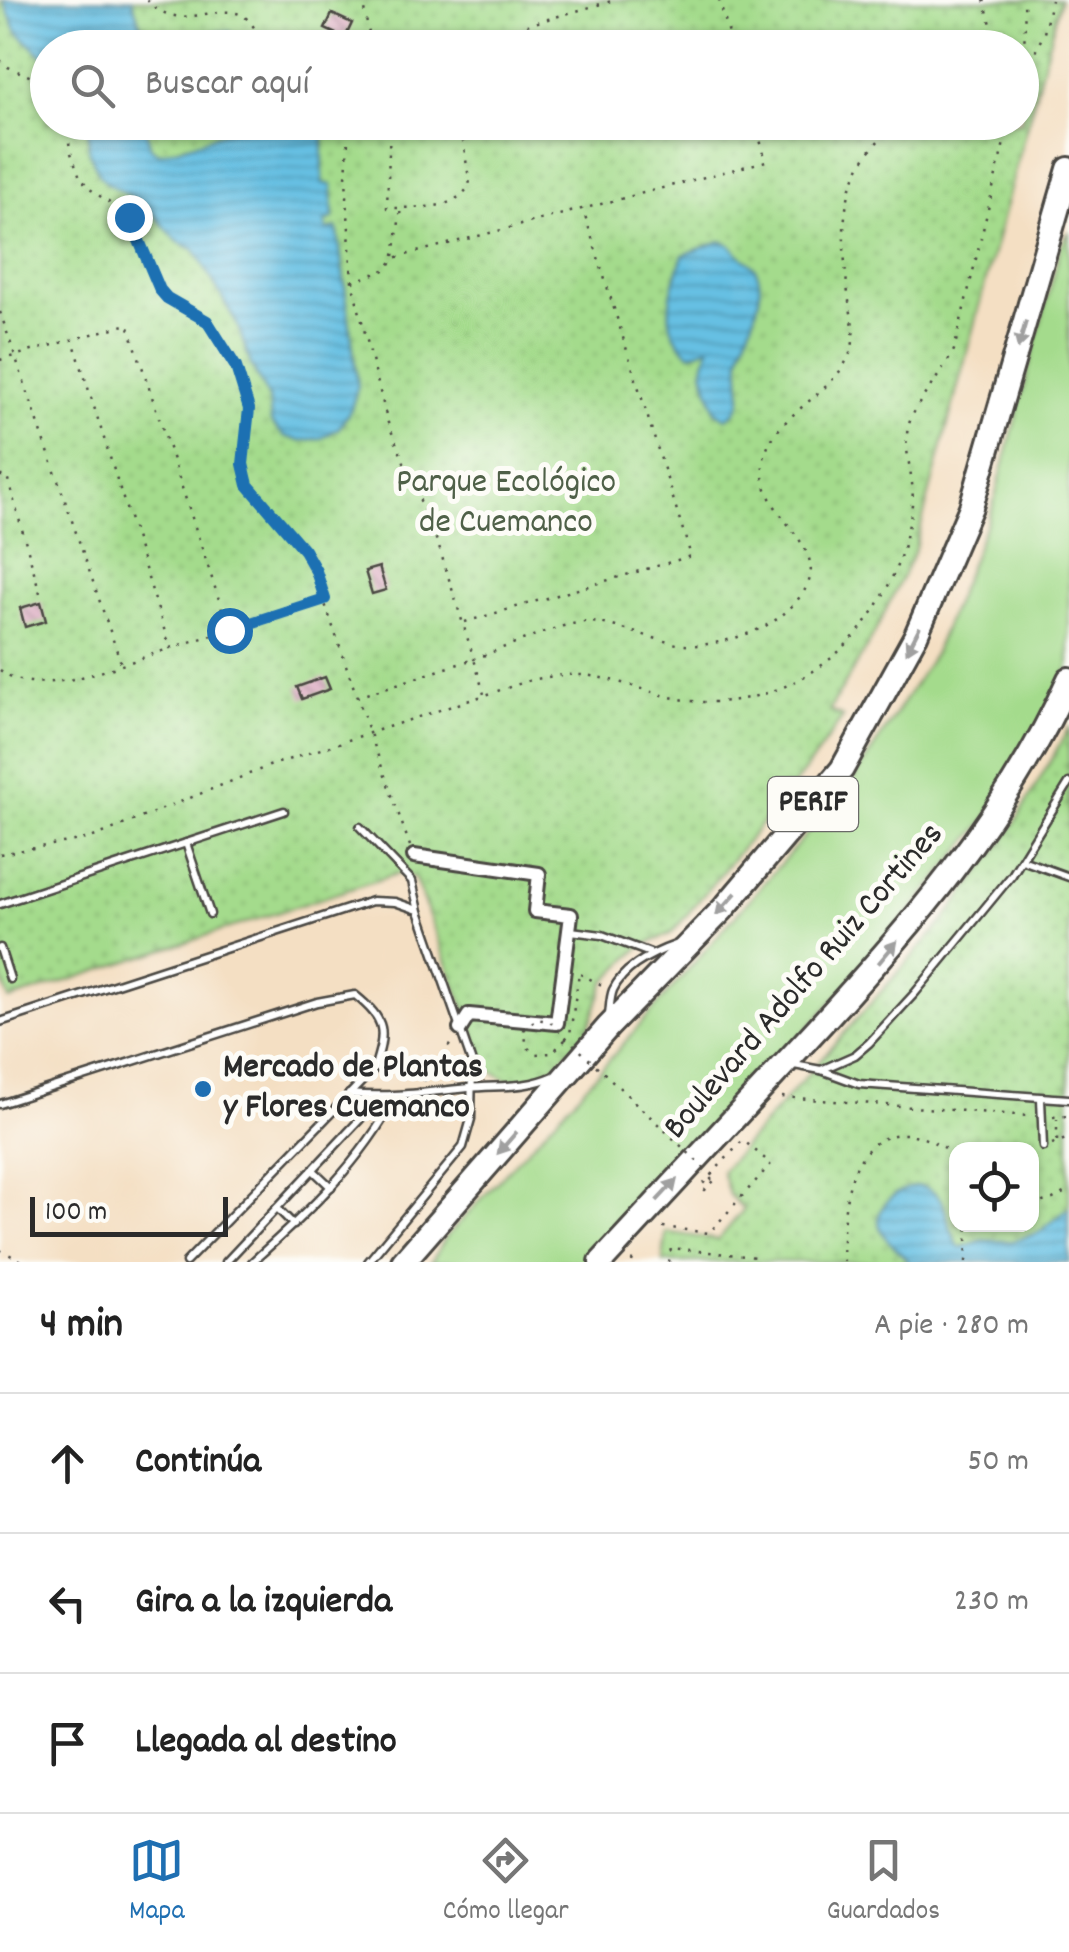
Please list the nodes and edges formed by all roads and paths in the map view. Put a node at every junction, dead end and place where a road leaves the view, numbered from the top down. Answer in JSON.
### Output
{"nodes":[{"id":1,"x":147,"y":0,"type":"edge"},
{"id":2,"x":362,"y":0,"type":"edge"},
{"id":3,"x":616,"y":0,"type":"edge"},
{"id":4,"x":720,"y":0,"type":"edge"},
{"id":5,"x":984,"y":0,"type":"edge"},
{"id":6,"x":1024,"y":0,"type":"edge"},
{"id":7,"x":1051,"y":0,"type":"edge"},
{"id":8,"x":255,"y":30,"type":"edge"},
{"id":9,"x":368,"y":30,"type":"edge"},
{"id":10,"x":510,"y":30,"type":"edge"},
{"id":11,"x":728,"y":30,"type":"edge"},
{"id":12,"x":993,"y":30,"type":"edge"},
{"id":13,"x":1026,"y":30,"type":"edge"},
{"id":14,"x":1039,"y":44,"type":"edge"},
{"id":15,"x":0,"y":60,"type":"edge"},
{"id":16,"x":30,"y":76,"type":"edge"},
{"id":17,"x":68,"y":140,"type":"edge"},
{"id":18,"x":349,"y":140,"type":"edge"},
{"id":19,"x":389,"y":140,"type":"edge"},
{"id":20,"x":463,"y":140,"type":"edge"},
{"id":21,"x":760,"y":140,"type":"edge"},
{"id":22,"x":882,"y":140,"type":"edge"},
{"id":23,"x":1005,"y":140,"type":"edge"},
{"id":24,"x":1069,"y":169,"type":"edge"},
{"id":25,"x":401,"y":208,"type":"junction"},
{"id":26,"x":583,"y":209,"type":"junction"},
{"id":27,"x":1069,"y":215,"type":"edge"},
{"id":28,"x":1049,"y":241,"type":"junction"},
{"id":29,"x":394,"y":258,"type":"junction"},
{"id":30,"x":352,"y":282,"type":"junction"},
{"id":31,"x":0,"y":312,"type":"edge"},
{"id":32,"x":73,"y":340,"type":"junction"},
{"id":33,"x":16,"y":356,"type":"junction"},
{"id":34,"x":0,"y":360,"type":"edge"},
{"id":35,"x":0,"y":476,"type":"edge"},
{"id":36,"x":40,"y":592,"type":"dead end"},
{"id":37,"x":325,"y":599,"type":"junction"},
{"id":38,"x":462,"y":623,"type":"junction"},
{"id":39,"x":229,"y":630,"type":"junction"},
{"id":40,"x":170,"y":648,"type":"junction"},
{"id":41,"x":474,"y":659,"type":"junction"},
{"id":42,"x":121,"y":663,"type":"junction"},
{"id":43,"x":0,"y":670,"type":"edge"},
{"id":44,"x":1069,"y":679,"type":"edge"},
{"id":45,"x":484,"y":696,"type":"junction"},
{"id":46,"x":356,"y":697,"type":"junction"},
{"id":47,"x":370,"y":734,"type":"junction"},
{"id":48,"x":1069,"y":783,"type":"edge"},
{"id":49,"x":284,"y":811,"type":"dead end"},
{"id":50,"x":360,"y":827,"type":"dead end"},
{"id":51,"x":186,"y":843,"type":"junction"},
{"id":52,"x":0,"y":854,"type":"edge"},
{"id":53,"x":414,"y":856,"type":"joint"},
{"id":54,"x":1022,"y":860,"type":"junction"},
{"id":55,"x":1069,"y":877,"type":"edge"},
{"id":56,"x":0,"y":904,"type":"edge"},
{"id":57,"x":419,"y":911,"type":"junction"},
{"id":58,"x":210,"y":914,"type":"dead end"},
{"id":59,"x":568,"y":931,"type":"junction"},
{"id":60,"x":694,"y":938,"type":"junction"},
{"id":61,"x":0,"y":948,"type":"edge"},
{"id":62,"x":651,"y":953,"type":"junction"},
{"id":63,"x":10,"y":979,"type":"dead end"},
{"id":64,"x":612,"y":990,"type":"junction"},
{"id":65,"x":0,"y":1022,"type":"edge"},
{"id":66,"x":608,"y":1027,"type":"junction"},
{"id":67,"x":460,"y":1029,"type":"junction"},
{"id":68,"x":786,"y":1062,"type":"junction"},
{"id":69,"x":572,"y":1069,"type":"junction"},
{"id":70,"x":821,"y":1070,"type":"junction"},
{"id":71,"x":474,"y":1088,"type":"junction"},
{"id":72,"x":348,"y":1094,"type":"junction"},
{"id":73,"x":415,"y":1094,"type":"junction"},
{"id":74,"x":396,"y":1096,"type":"junction"},
{"id":75,"x":381,"y":1097,"type":"junction"},
{"id":76,"x":782,"y":1097,"type":"dead end"},
{"id":77,"x":1041,"y":1099,"type":"junction"},
{"id":78,"x":1069,"y":1100,"type":"edge"},
{"id":79,"x":0,"y":1104,"type":"edge"},
{"id":80,"x":1042,"y":1116,"type":"junction"},
{"id":81,"x":1069,"y":1116,"type":"edge"},
{"id":82,"x":1057,"y":1118,"type":"junction"},
{"id":83,"x":1057,"y":1142,"type":"dead end"},
{"id":84,"x":1043,"y":1148,"type":"dead end"},
{"id":85,"x":949,"y":1150,"type":"edge"},
{"id":86,"x":313,"y":1170,"type":"junction"},
{"id":87,"x":330,"y":1187,"type":"junction"},
{"id":88,"x":1069,"y":1190,"type":"edge"},
{"id":89,"x":1039,"y":1203,"type":"edge"},
{"id":90,"x":277,"y":1208,"type":"junction"},
{"id":91,"x":294,"y":1225,"type":"junction"},
{"id":92,"x":662,"y":1226,"type":"dead end"},
{"id":93,"x":967,"y":1232,"type":"edge"},
{"id":94,"x":0,"y":1250,"type":"edge"},
{"id":95,"x":24,"y":1262,"type":"edge"},
{"id":96,"x":186,"y":1262,"type":"edge"},
{"id":97,"x":226,"y":1262,"type":"edge"},
{"id":98,"x":252,"y":1262,"type":"edge"},
{"id":99,"x":368,"y":1262,"type":"edge"},
{"id":100,"x":403,"y":1262,"type":"edge"},
{"id":101,"x":601,"y":1262,"type":"edge"},
{"id":102,"x":669,"y":1262,"type":"edge"},
{"id":103,"x":756,"y":1262,"type":"edge"},
{"id":104,"x":844,"y":1262,"type":"edge"},
{"id":105,"x":966,"y":1262,"type":"edge"}],
"edges":[{"from":1,"to":8,"type":"path"},
{"from":2,"to":9,"type":"path"},
{"from":3,"to":10,"type":"path"},
{"from":4,"to":11,"type":"path"},
{"from":5,"to":12,"type":"path"},
{"from":6,"to":13,"type":"path"},
{"from":7,"to":14,"type":"path"},
{"from":15,"to":16,"type":"path"},
{"from":17,"to":37,"type":"path"},
{"from":18,"to":30,"type":"path"},
{"from":19,"to":25,"type":"path"},
{"from":20,"to":25,"type":"path"},
{"from":21,"to":26,"type":"path"},
{"from":22,"to":41,"type":"path"},
{"from":23,"to":45,"type":"path"},
{"from":24,"to":28,"type":"highway","number":"PERIF"},
{"from":25,"to":29,"type":"path"},
{"from":26,"to":29,"type":"path"},
{"from":26,"to":38,"type":"path"},
{"from":27,"to":28,"type":"highway"},
{"from":28,"to":60,"type":"highway","number":"PERIF","one_way":true},
{"from":29,"to":30,"type":"path"},
{"from":30,"to":38,"type":"path"},
{"from":31,"to":33,"type":"path"},
{"from":32,"to":33,"type":"path"},
{"from":32,"to":39,"type":"path"},
{"from":32,"to":40,"type":"path"},
{"from":33,"to":34,"type":"path"},
{"from":33,"to":42,"type":"path"},
{"from":35,"to":36,"type":"path"},
{"from":37,"to":39,"type":"path"},
{"from":37,"to":46,"type":"path"},
{"from":38,"to":41,"type":"path"},
{"from":39,"to":40,"type":"path"},
{"from":40,"to":42,"type":"path"},
{"from":41,"to":45,"type":"path"},
{"from":41,"to":46,"type":"path"},
{"from":42,"to":43,"type":"path"},
{"from":68,"to":44,"type":"highway","name":"Boulevard Adolfo Ruiz Cortines","one_way":true},
{"from":45,"to":47,"type":"path"},
{"from":46,"to":47,"type":"path"},
{"from":47,"to":52,"type":"path"},
{"from":47,"to":53,"type":"path"},
{"from":48,"to":54,"type":"lane"},
{"from":49,"to":51,"type":"lane"},
{"from":50,"to":57,"type":"lane"},
{"from":51,"to":56,"type":"lane"},
{"from":51,"to":58,"type":"lane"},
{"from":53,"to":59,"type":"street"},
{"from":54,"to":55,"type":"lane"},
{"from":54,"to":70,"type":"lane"},
{"from":57,"to":65,"type":"lane"},
{"from":57,"to":67,"type":"lane"},
{"from":59,"to":62,"type":"lane"},
{"from":59,"to":67,"type":"street"},
{"from":60,"to":62,"type":"lane"},
{"from":60,"to":66,"type":"highway","number":"PERIF"},
{"from":61,"to":63,"type":"lane"},
{"from":62,"to":64,"type":"lane"},
{"from":64,"to":66,"type":"lane"},
{"from":64,"to":92,"type":"path","bridge":true},
{"from":66,"to":69,"type":"highway","number":"PERIF"},
{"from":67,"to":71,"type":"lane"},
{"from":67,"to":73,"type":"path"},
{"from":68,"to":70,"type":"lane"},
{"from":101,"to":68,"type":"highway","name":"Boulevard Adolfo Ruiz Cortines","one_way":true},
{"from":69,"to":71,"type":"lane"},
{"from":69,"to":100,"type":"highway","number":"PERIF","one_way":true},
{"from":70,"to":77,"type":"lane"},
{"from":71,"to":73,"type":"lane"},
{"from":71,"to":99,"type":"lane"},
{"from":72,"to":75,"type":"lane"},
{"from":72,"to":79,"type":"lane"},
{"from":72,"to":96,"type":"lane"},
{"from":73,"to":74,"type":"lane"},
{"from":74,"to":75,"type":"lane"},
{"from":74,"to":87,"type":"lane"},
{"from":75,"to":86,"type":"lane"},
{"from":76,"to":80,"type":"path"},
{"from":77,"to":78,"type":"lane"},
{"from":77,"to":80,"type":"lane"},
{"from":80,"to":82,"type":"path"},
{"from":80,"to":84,"type":"lane"},
{"from":81,"to":82,"type":"path"},
{"from":82,"to":83,"type":"path"},
{"from":85,"to":104,"type":"path"},
{"from":86,"to":87,"type":"lane"},
{"from":86,"to":90,"type":"lane"},
{"from":87,"to":91,"type":"lane"},
{"from":88,"to":89,"type":"path"},
{"from":90,"to":91,"type":"lane"},
{"from":90,"to":97,"type":"lane"},
{"from":91,"to":98,"type":"lane"},
{"from":93,"to":105,"type":"path"},
{"from":94,"to":95,"type":"path"},
{"from":102,"to":103,"type":"path"}]}
